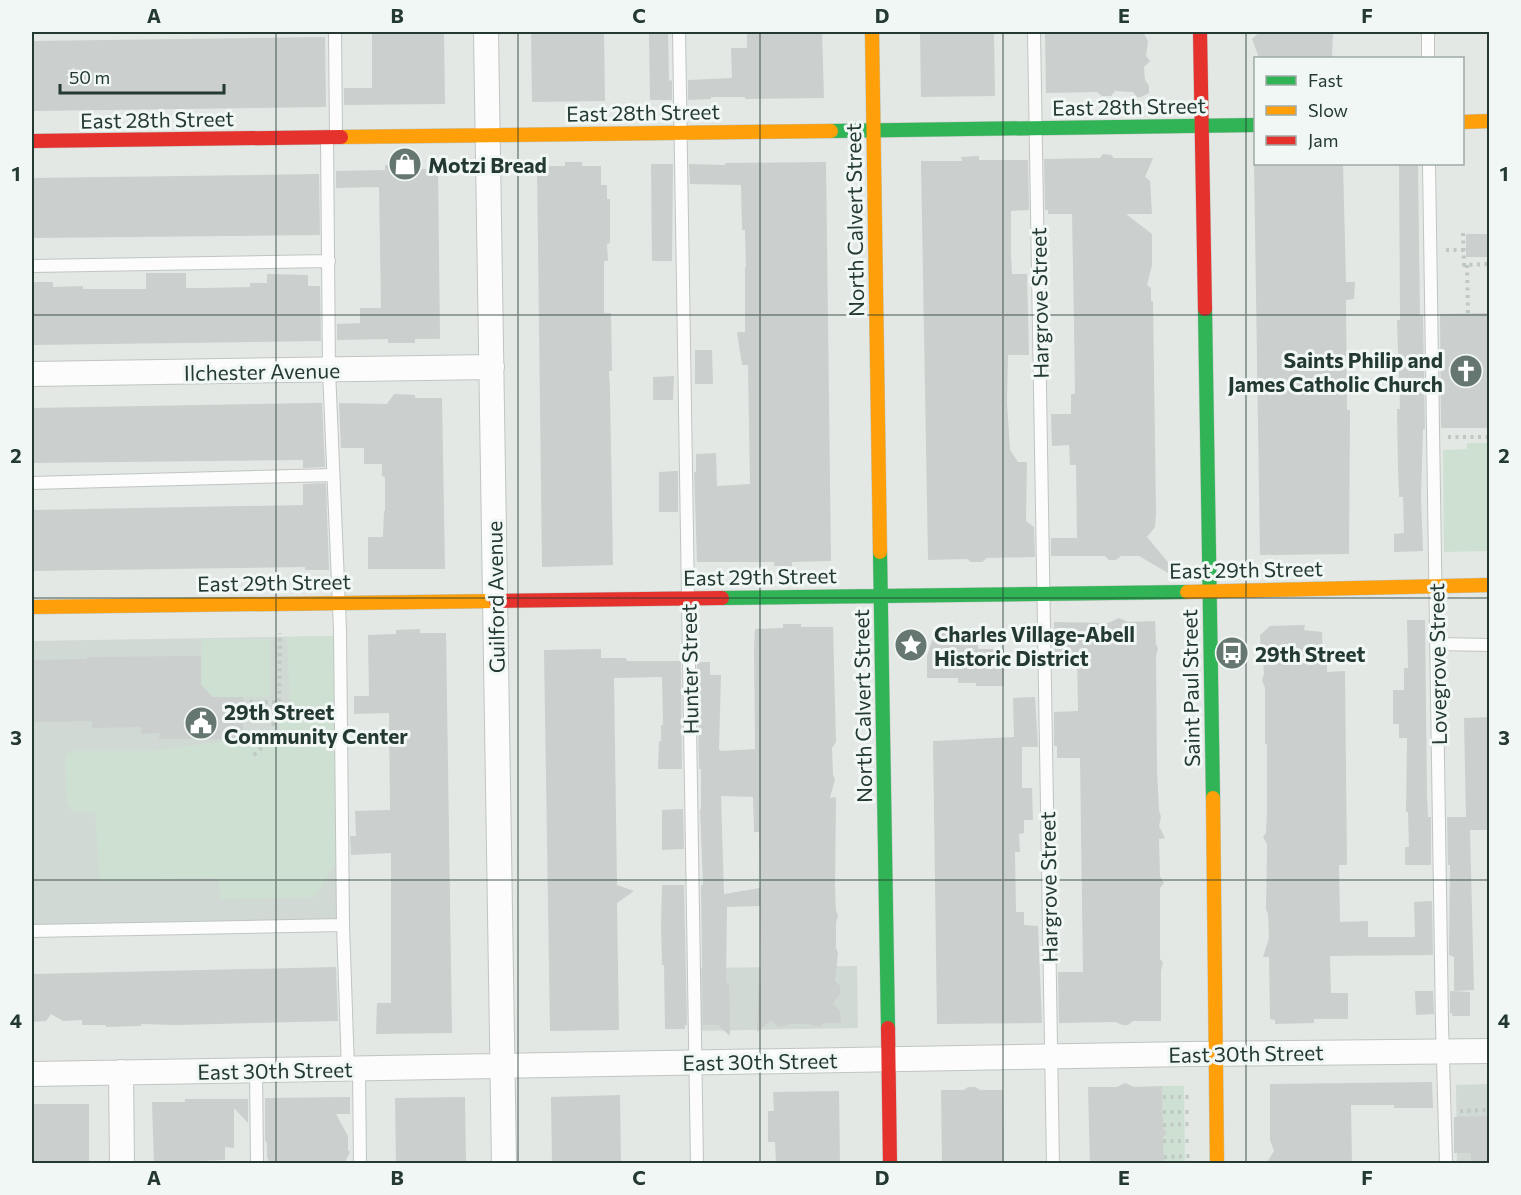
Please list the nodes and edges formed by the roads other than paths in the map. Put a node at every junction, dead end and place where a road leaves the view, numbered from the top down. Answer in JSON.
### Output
{"nodes":[{"id":1,"x":334,"y":32,"type":"edge"},
{"id":2,"x":486,"y":32,"type":"edge"},
{"id":3,"x":679,"y":32,"type":"edge"},
{"id":4,"x":872,"y":32,"type":"edge"},
{"id":5,"x":1034,"y":32,"type":"edge"},
{"id":6,"x":1200,"y":32,"type":"edge"},
{"id":7,"x":1428,"y":32,"type":"edge"},
{"id":8,"x":1428,"y":57,"type":"edge"},
{"id":9,"x":1464,"y":122,"type":"edge"},
{"id":10,"x":1490,"y":122,"type":"edge"},
{"id":11,"x":1254,"y":125,"type":"edge"},
{"id":12,"x":1202,"y":126,"type":"junction"},
{"id":13,"x":873,"y":129,"type":"junction"},
{"id":14,"x":1036,"y":129,"type":"junction"},
{"id":15,"x":680,"y":133,"type":"junction"},
{"id":16,"x":488,"y":135,"type":"junction"},
{"id":17,"x":332,"y":138,"type":"junction"},
{"id":18,"x":32,"y":141,"type":"edge"},
{"id":19,"x":1429,"y":165,"type":"edge"},
{"id":20,"x":328,"y":261,"type":"junction"},
{"id":21,"x":32,"y":266,"type":"edge"},
{"id":22,"x":492,"y":366,"type":"junction"},
{"id":23,"x":329,"y":370,"type":"junction"},
{"id":24,"x":32,"y":374,"type":"edge"},
{"id":25,"x":333,"y":475,"type":"junction"},
{"id":26,"x":32,"y":483,"type":"edge"},
{"id":27,"x":1490,"y":585,"type":"edge"},
{"id":28,"x":1436,"y":586,"type":"junction"},
{"id":29,"x":1210,"y":591,"type":"junction"},
{"id":30,"x":1044,"y":593,"type":"junction"},
{"id":31,"x":882,"y":596,"type":"junction"},
{"id":32,"x":688,"y":598,"type":"junction"},
{"id":33,"x":495,"y":601,"type":"junction"},
{"id":34,"x":338,"y":602,"type":"junction"},
{"id":35,"x":32,"y":607,"type":"edge"},
{"id":36,"x":1437,"y":644,"type":"junction"},
{"id":37,"x":1490,"y":645,"type":"edge"},
{"id":38,"x":343,"y":925,"type":"junction"},
{"id":39,"x":32,"y":931,"type":"edge"},
{"id":40,"x":1490,"y":1051,"type":"edge"},
{"id":41,"x":1443,"y":1052,"type":"junction"},
{"id":42,"x":1214,"y":1053,"type":"junction"},
{"id":43,"x":1051,"y":1056,"type":"junction"},
{"id":44,"x":888,"y":1058,"type":"junction"},
{"id":45,"x":696,"y":1062,"type":"junction"},
{"id":46,"x":502,"y":1065,"type":"junction"},
{"id":47,"x":354,"y":1069,"type":"junction"},
{"id":48,"x":256,"y":1070,"type":"junction"},
{"id":49,"x":121,"y":1072,"type":"junction"},
{"id":50,"x":32,"y":1074,"type":"edge"},
{"id":51,"x":122,"y":1164,"type":"edge"},
{"id":52,"x":257,"y":1164,"type":"edge"},
{"id":53,"x":360,"y":1164,"type":"edge"},
{"id":54,"x":504,"y":1164,"type":"edge"},
{"id":55,"x":697,"y":1164,"type":"edge"},
{"id":56,"x":890,"y":1164,"type":"edge"},
{"id":57,"x":1053,"y":1164,"type":"edge"},
{"id":58,"x":1217,"y":1164,"type":"edge"},
{"id":59,"x":1446,"y":1164,"type":"edge"}],
"edges":[{"from":1,"to":17,"type":"lane"},
{"from":2,"to":16,"type":"street","name":"Guilford Avenue"},
{"from":3,"to":15,"type":"lane","name":"Hunter Street"},
{"from":4,"to":13,"type":"main road","name":"North Calvert Street"},
{"from":5,"to":14,"type":"lane","name":"Hargrove Street"},
{"from":6,"to":12,"type":"main road","name":"Saint Paul Street"},
{"from":7,"to":8,"type":"lane"},
{"from":9,"to":10,"type":"main road"},
{"from":11,"to":12,"type":"main road","name":"East 28th Street"},
{"from":12,"to":14,"type":"main road","name":"East 28th Street"},
{"from":12,"to":29,"type":"main road","name":"Saint Paul Street"},
{"from":13,"to":14,"type":"main road","name":"East 28th Street"},
{"from":13,"to":15,"type":"main road","name":"East 28th Street"},
{"from":13,"to":31,"type":"main road","name":"North Calvert Street"},
{"from":14,"to":30,"type":"lane","name":"Hargrove Street"},
{"from":15,"to":16,"type":"main road","name":"East 28th Street"},
{"from":15,"to":32,"type":"lane","name":"Hunter Street"},
{"from":16,"to":17,"type":"main road","name":"East 28th Street"},
{"from":16,"to":22,"type":"street","name":"Guilford Avenue"},
{"from":17,"to":18,"type":"main road","name":"East 28th Street"},
{"from":17,"to":20,"type":"lane"},
{"from":19,"to":28,"type":"lane","name":"Lovegrove Street"},
{"from":20,"to":21,"type":"lane"},
{"from":20,"to":23,"type":"lane"},
{"from":22,"to":23,"type":"street","name":"Ilchester Avenue"},
{"from":22,"to":33,"type":"street","name":"Guilford Avenue"},
{"from":23,"to":24,"type":"street","name":"Ilchester Avenue"},
{"from":23,"to":25,"type":"lane"},
{"from":25,"to":26,"type":"lane"},
{"from":25,"to":34,"type":"lane"},
{"from":27,"to":28,"type":"main road","name":"East 29th Street"},
{"from":28,"to":29,"type":"main road","name":"East 29th Street"},
{"from":28,"to":36,"type":"lane","name":"Lovegrove Street"},
{"from":29,"to":30,"type":"main road","name":"East 29th Street"},
{"from":29,"to":42,"type":"main road","name":"Saint Paul Street"},
{"from":30,"to":31,"type":"main road","name":"East 29th Street"},
{"from":30,"to":43,"type":"lane","name":"Hargrove Street"},
{"from":31,"to":32,"type":"main road","name":"East 29th Street"},
{"from":31,"to":44,"type":"main road","name":"North Calvert Street"},
{"from":32,"to":33,"type":"main road","name":"East 29th Street"},
{"from":32,"to":45,"type":"lane","name":"Hunter Street"},
{"from":33,"to":34,"type":"main road","name":"East 29th Street"},
{"from":33,"to":46,"type":"street","name":"Guilford Avenue"},
{"from":34,"to":35,"type":"main road","name":"East 29th Street"},
{"from":34,"to":38,"type":"lane"},
{"from":36,"to":37,"type":"lane"},
{"from":36,"to":41,"type":"lane","name":"Lovegrove Street"},
{"from":38,"to":39,"type":"lane"},
{"from":38,"to":47,"type":"lane"},
{"from":40,"to":41,"type":"street","name":"East 30th Street"},
{"from":41,"to":42,"type":"street","name":"East 30th Street"},
{"from":41,"to":59,"type":"lane","name":"Lovegrove Street"},
{"from":42,"to":43,"type":"street","name":"East 30th Street"},
{"from":42,"to":58,"type":"main road","name":"Saint Paul Street"},
{"from":43,"to":44,"type":"street","name":"East 30th Street"},
{"from":43,"to":57,"type":"lane","name":"Hargrove Street"},
{"from":44,"to":45,"type":"street","name":"East 30th Street"},
{"from":44,"to":56,"type":"main road","name":"North Calvert Street"},
{"from":45,"to":46,"type":"street","name":"East 30th Street"},
{"from":45,"to":55,"type":"lane","name":"Hunter Street"},
{"from":46,"to":47,"type":"street","name":"East 30th Street"},
{"from":46,"to":54,"type":"street","name":"Guilford Avenue"},
{"from":47,"to":48,"type":"street","name":"East 30th Street"},
{"from":47,"to":53,"type":"lane"},
{"from":48,"to":49,"type":"street","name":"East 30th Street"},
{"from":48,"to":52,"type":"lane"},
{"from":49,"to":50,"type":"street","name":"East 30th Street"},
{"from":49,"to":51,"type":"street"}]}
